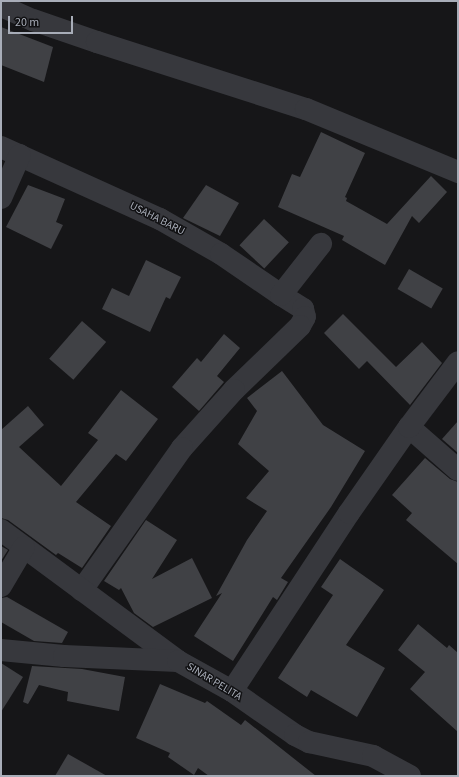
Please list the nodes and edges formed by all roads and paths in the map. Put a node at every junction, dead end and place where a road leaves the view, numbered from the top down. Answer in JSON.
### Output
{"nodes":[{"id":1,"x":1,"y":6,"type":"edge"},
{"id":2,"x":11,"y":151,"type":"edge"},
{"id":3,"x":458,"y":172,"type":"edge"},
{"id":4,"x":1,"y":198,"type":"edge"},
{"id":5,"x":321,"y":244,"type":"dead end"},
{"id":6,"x":281,"y":295,"type":"junction"},
{"id":7,"x":458,"y":362,"type":"edge"},
{"id":8,"x":409,"y":427,"type":"junction"},
{"id":9,"x":458,"y":470,"type":"edge"},
{"id":10,"x":1,"y":530,"type":"edge"},
{"id":11,"x":24,"y":547,"type":"junction"},
{"id":12,"x":1,"y":586,"type":"edge"},
{"id":13,"x":82,"y":590,"type":"junction"},
{"id":14,"x":1,"y":650,"type":"edge"},
{"id":15,"x":178,"y":660,"type":"junction"},
{"id":16,"x":232,"y":691,"type":"junction"},
{"id":17,"x":410,"y":776,"type":"edge"}],
"edges":[{"from":1,"to":3,"type":"street"},
{"from":2,"to":4,"type":"street"},
{"from":2,"to":6,"type":"street","name":"USAHA BARU"},
{"from":5,"to":6,"type":"street"},
{"from":6,"to":13,"type":"street","name":"USAHA BARU"},
{"from":7,"to":8,"type":"street"},
{"from":8,"to":9,"type":"street"},
{"from":8,"to":16,"type":"street"},
{"from":10,"to":11,"type":"street"},
{"from":11,"to":12,"type":"street"},
{"from":11,"to":13,"type":"street"},
{"from":13,"to":15,"type":"street"},
{"from":14,"to":15,"type":"street","name":"SINAR PELITA"},
{"from":15,"to":16,"type":"street","name":"SINAR PELITA"},
{"from":16,"to":17,"type":"street","name":"SINAR PELITA"}]}
